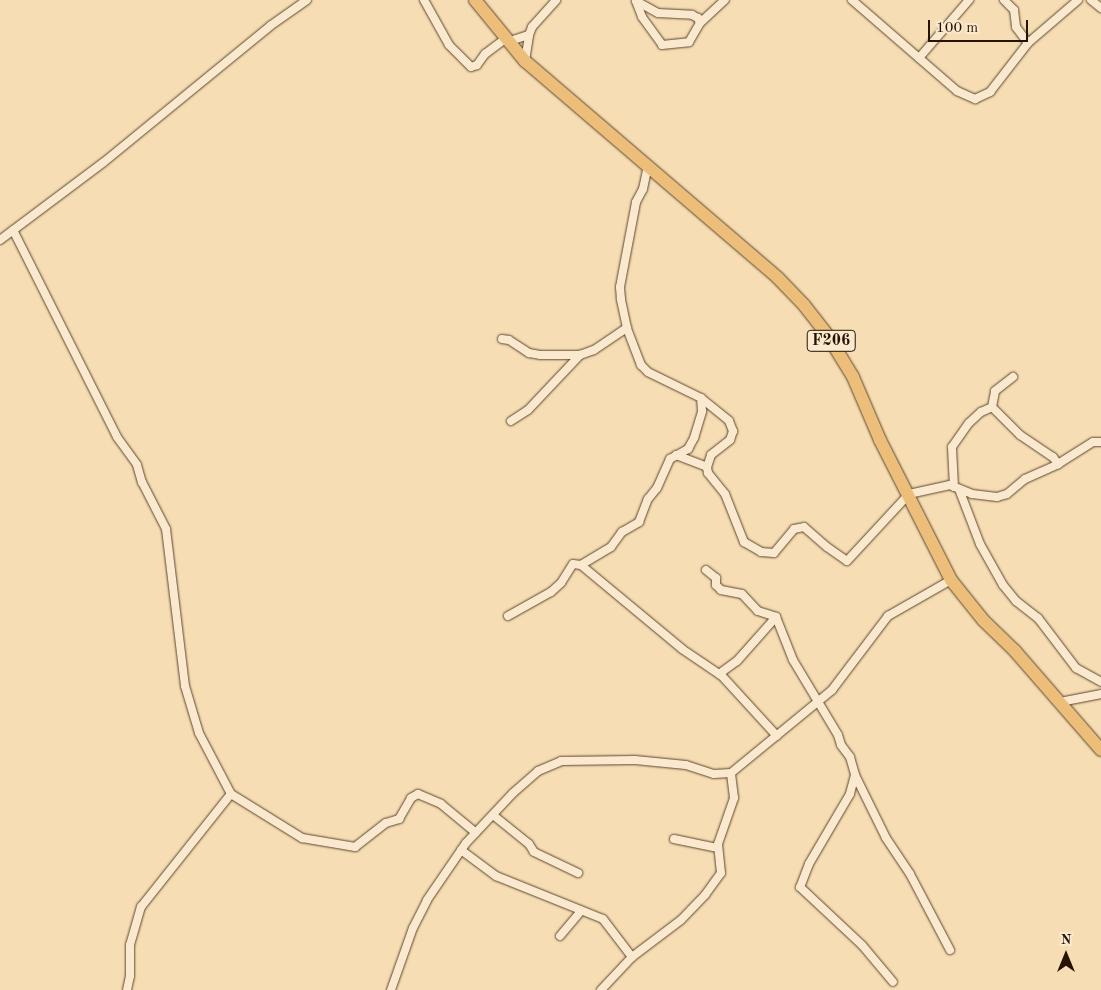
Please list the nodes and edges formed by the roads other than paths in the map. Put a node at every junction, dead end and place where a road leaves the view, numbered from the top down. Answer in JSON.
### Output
{"nodes":[{"id":1,"x":307,"y":0,"type":"edge"},
{"id":2,"x":424,"y":0,"type":"edge"},
{"id":3,"x":474,"y":0,"type":"edge"},
{"id":4,"x":556,"y":0,"type":"edge"},
{"id":5,"x":724,"y":0,"type":"edge"},
{"id":6,"x":969,"y":0,"type":"edge"},
{"id":7,"x":1004,"y":0,"type":"edge"},
{"id":8,"x":1078,"y":0,"type":"edge"},
{"id":9,"x":1091,"y":0,"type":"edge"},
{"id":10,"x":635,"y":1,"type":"edge"},
{"id":11,"x":856,"y":1,"type":"edge"},
{"id":12,"x":1101,"y":8,"type":"edge"},
{"id":13,"x":700,"y":23,"type":"junction"},
{"id":14,"x":529,"y":35,"type":"junction"},
{"id":15,"x":506,"y":41,"type":"junction"},
{"id":16,"x":1028,"y":43,"type":"junction"},
{"id":17,"x":919,"y":58,"type":"junction"},
{"id":18,"x":525,"y":61,"type":"junction"},
{"id":19,"x":648,"y":166,"type":"junction"},
{"id":20,"x":13,"y":230,"type":"junction"},
{"id":21,"x":0,"y":240,"type":"edge"},
{"id":22,"x":627,"y":328,"type":"junction"},
{"id":23,"x":502,"y":339,"type":"dead end"},
{"id":24,"x":580,"y":355,"type":"junction"},
{"id":25,"x":1013,"y":377,"type":"dead end"},
{"id":26,"x":701,"y":398,"type":"junction"},
{"id":27,"x":992,"y":407,"type":"junction"},
{"id":28,"x":511,"y":421,"type":"dead end"},
{"id":29,"x":1101,"y":442,"type":"edge"},
{"id":30,"x":676,"y":455,"type":"junction"},
{"id":31,"x":1058,"y":464,"type":"junction"},
{"id":32,"x":707,"y":467,"type":"junction"},
{"id":33,"x":957,"y":488,"type":"junction"},
{"id":34,"x":909,"y":494,"type":"junction"},
{"id":35,"x":581,"y":565,"type":"junction"},
{"id":36,"x":706,"y":570,"type":"dead end"},
{"id":37,"x":951,"y":580,"type":"junction"},
{"id":38,"x":508,"y":616,"type":"dead end"},
{"id":39,"x":776,"y":617,"type":"junction"},
{"id":40,"x":720,"y":674,"type":"junction"},
{"id":41,"x":1101,"y":682,"type":"edge"},
{"id":42,"x":1101,"y":694,"type":"edge"},
{"id":43,"x":1060,"y":702,"type":"junction"},
{"id":44,"x":818,"y":703,"type":"junction"},
{"id":45,"x":777,"y":736,"type":"junction"},
{"id":46,"x":1101,"y":750,"type":"edge"},
{"id":47,"x":730,"y":773,"type":"junction"},
{"id":48,"x":855,"y":775,"type":"junction"},
{"id":49,"x":231,"y":794,"type":"junction"},
{"id":50,"x":493,"y":816,"type":"junction"},
{"id":51,"x":476,"y":833,"type":"junction"},
{"id":52,"x":674,"y":839,"type":"dead end"},
{"id":53,"x":718,"y":848,"type":"junction"},
{"id":54,"x":461,"y":850,"type":"junction"},
{"id":55,"x":578,"y":874,"type":"dead end"},
{"id":56,"x":580,"y":911,"type":"junction"},
{"id":57,"x":560,"y":936,"type":"dead end"},
{"id":58,"x":950,"y":950,"type":"dead end"},
{"id":59,"x":632,"y":957,"type":"junction"},
{"id":60,"x":893,"y":982,"type":"dead end"},
{"id":61,"x":127,"y":990,"type":"edge"},
{"id":62,"x":391,"y":990,"type":"edge"},
{"id":63,"x":601,"y":990,"type":"edge"}],
"edges":[{"from":1,"to":20,"type":"street"},
{"from":2,"to":15,"type":"street"},
{"from":3,"to":15,"type":"main road","number":"F206"},
{"from":4,"to":14,"type":"street"},
{"from":5,"to":13,"type":"street"},
{"from":6,"to":17,"type":"street"},
{"from":7,"to":16,"type":"street"},
{"from":8,"to":16,"type":"street"},
{"from":9,"to":12,"type":"street"},
{"from":10,"to":13,"type":"street"},
{"from":10,"to":13,"type":"street"},
{"from":11,"to":17,"type":"street"},
{"from":14,"to":15,"type":"street"},
{"from":14,"to":18,"type":"street"},
{"from":15,"to":18,"type":"main road","number":"F206"},
{"from":16,"to":17,"type":"street"},
{"from":18,"to":19,"type":"main road","number":"F206"},
{"from":19,"to":22,"type":"street"},
{"from":19,"to":34,"type":"main road","number":"F206"},
{"from":20,"to":21,"type":"street"},
{"from":20,"to":49,"type":"street"},
{"from":22,"to":24,"type":"street"},
{"from":22,"to":26,"type":"street"},
{"from":23,"to":24,"type":"street"},
{"from":24,"to":28,"type":"street"},
{"from":25,"to":27,"type":"street"},
{"from":26,"to":30,"type":"street"},
{"from":26,"to":32,"type":"street"},
{"from":27,"to":31,"type":"street"},
{"from":27,"to":33,"type":"street"},
{"from":29,"to":31,"type":"street"},
{"from":30,"to":32,"type":"street"},
{"from":30,"to":35,"type":"street"},
{"from":31,"to":33,"type":"street"},
{"from":32,"to":34,"type":"street"},
{"from":33,"to":34,"type":"street"},
{"from":33,"to":41,"type":"street"},
{"from":34,"to":37,"type":"main road","number":"F206"},
{"from":35,"to":38,"type":"street"},
{"from":35,"to":40,"type":"street"},
{"from":36,"to":39,"type":"street"},
{"from":37,"to":43,"type":"main road","number":"F206"},
{"from":37,"to":44,"type":"street"},
{"from":39,"to":40,"type":"street"},
{"from":39,"to":44,"type":"street"},
{"from":40,"to":45,"type":"street"},
{"from":42,"to":43,"type":"street"},
{"from":43,"to":46,"type":"main road","number":"F206"},
{"from":44,"to":45,"type":"street"},
{"from":44,"to":48,"type":"street"},
{"from":45,"to":47,"type":"street"},
{"from":47,"to":50,"type":"street"},
{"from":47,"to":53,"type":"street"},
{"from":48,"to":58,"type":"street"},
{"from":48,"to":60,"type":"street"},
{"from":49,"to":51,"type":"street"},
{"from":49,"to":61,"type":"street"},
{"from":50,"to":51,"type":"street"},
{"from":50,"to":55,"type":"street"},
{"from":51,"to":54,"type":"street"},
{"from":52,"to":53,"type":"street"},
{"from":53,"to":59,"type":"street"},
{"from":54,"to":56,"type":"street"},
{"from":54,"to":62,"type":"street"},
{"from":56,"to":57,"type":"street"},
{"from":56,"to":59,"type":"street"},
{"from":59,"to":63,"type":"street"}]}
